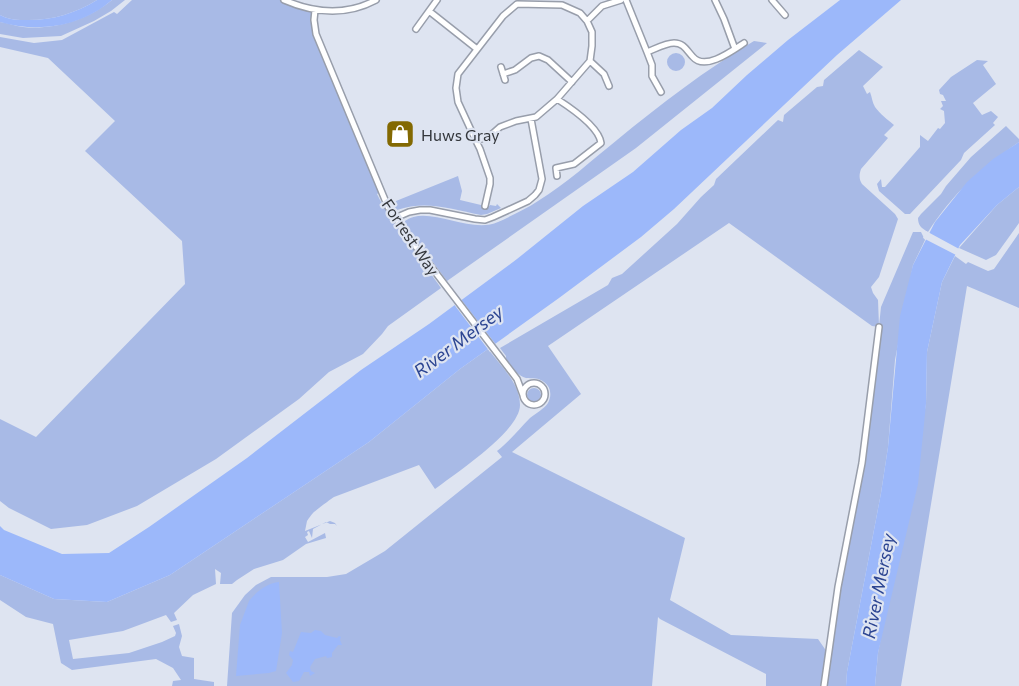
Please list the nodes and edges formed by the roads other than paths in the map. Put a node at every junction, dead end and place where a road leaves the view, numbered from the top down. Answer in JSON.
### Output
{"nodes":[{"id":1,"x":284,"y":0,"type":"edge"},
{"id":2,"x":376,"y":0,"type":"edge"},
{"id":3,"x":437,"y":0,"type":"edge"},
{"id":4,"x":621,"y":0,"type":"edge"},
{"id":5,"x":626,"y":0,"type":"edge"},
{"id":6,"x":715,"y":0,"type":"edge"},
{"id":7,"x":772,"y":0,"type":"edge"},
{"id":8,"x":315,"y":10,"type":"junction"},
{"id":9,"x":429,"y":11,"type":"junction"},
{"id":10,"x":785,"y":15,"type":"dead end"},
{"id":11,"x":587,"y":21,"type":"junction"},
{"id":12,"x":416,"y":29,"type":"dead end"},
{"id":13,"x":744,"y":43,"type":"dead end"},
{"id":14,"x":477,"y":49,"type":"junction"},
{"id":15,"x":735,"y":49,"type":"junction"},
{"id":16,"x":647,"y":52,"type":"junction"},
{"id":17,"x":590,"y":61,"type":"junction"},
{"id":18,"x":503,"y":74,"type":"dead end"},
{"id":19,"x":572,"y":82,"type":"junction"},
{"id":20,"x":609,"y":86,"type":"dead end"},
{"id":21,"x":661,"y":92,"type":"dead end"},
{"id":22,"x":557,"y":99,"type":"junction"},
{"id":23,"x":531,"y":119,"type":"junction"},
{"id":24,"x":476,"y":141,"type":"junction"},
{"id":25,"x":557,"y":176,"type":"dead end"},
{"id":26,"x":494,"y":202,"type":"dead end"},
{"id":27,"x":395,"y":218,"type":"junction"},
{"id":28,"x":879,"y":327,"type":"dead end"},
{"id":29,"x":517,"y":379,"type":"junction"},
{"id":30,"x":532,"y":383,"type":"junction"},
{"id":31,"x":523,"y":395,"type":"junction"},
{"id":32,"x":824,"y":686,"type":"edge"}],
"edges":[{"from":1,"to":8,"type":"street"},
{"from":2,"to":8,"type":"street"},
{"from":3,"to":9,"type":"street"},
{"from":4,"to":11,"type":"street"},
{"from":5,"to":16,"type":"street"},
{"from":6,"to":15,"type":"street"},
{"from":7,"to":10,"type":"street"},
{"from":8,"to":27,"type":"street","name":"Forrest Way"},
{"from":9,"to":12,"type":"street"},
{"from":9,"to":14,"type":"street"},
{"from":11,"to":14,"type":"street"},
{"from":11,"to":17,"type":"street"},
{"from":13,"to":15,"type":"street"},
{"from":14,"to":24,"type":"street"},
{"from":15,"to":16,"type":"street"},
{"from":16,"to":21,"type":"street"},
{"from":17,"to":19,"type":"street"},
{"from":17,"to":20,"type":"street"},
{"from":18,"to":19,"type":"street"},
{"from":19,"to":22,"type":"street"},
{"from":22,"to":23,"type":"street"},
{"from":22,"to":25,"type":"street"},
{"from":23,"to":24,"type":"street"},
{"from":23,"to":27,"type":"street"},
{"from":24,"to":26,"type":"street"},
{"from":27,"to":29,"type":"street","name":"Forrest Way"},
{"from":28,"to":32,"type":"street"},
{"from":29,"to":30,"type":"street"},
{"from":29,"to":31,"type":"street","name":"Forrest Way"},
{"from":30,"to":31,"type":"street"},
{"from":30,"to":31,"type":"street"}]}
